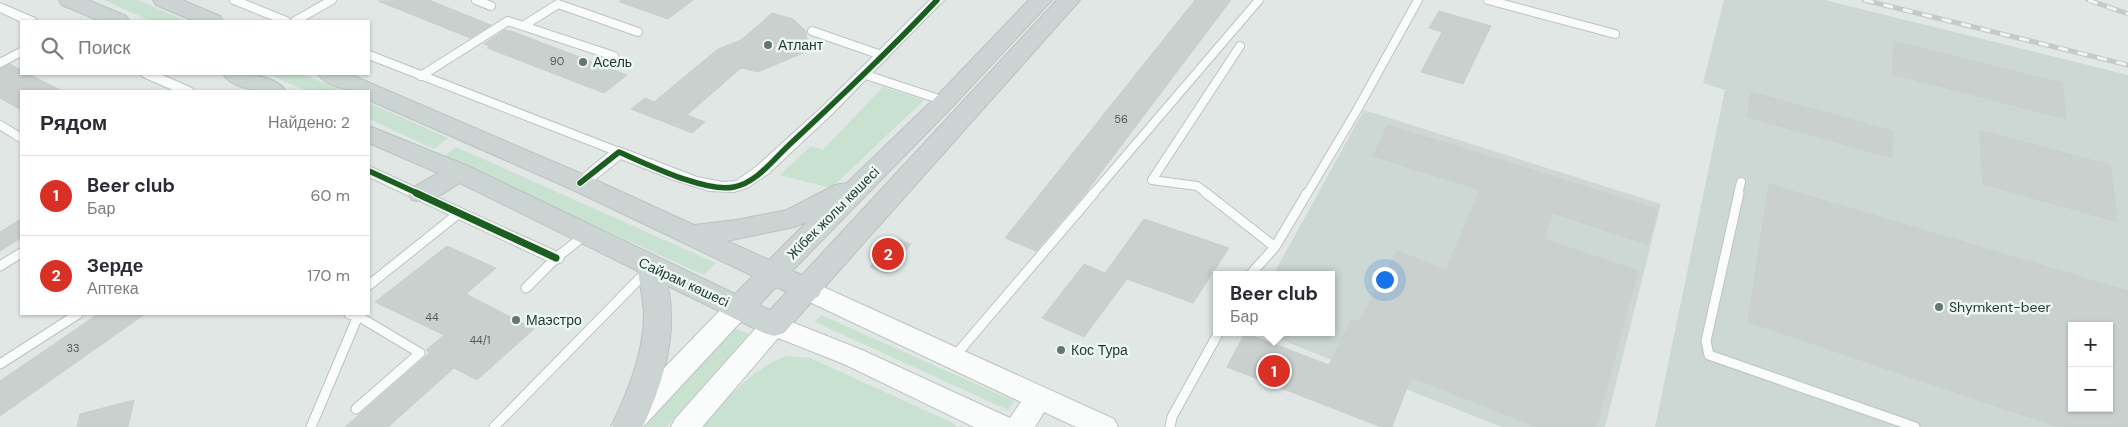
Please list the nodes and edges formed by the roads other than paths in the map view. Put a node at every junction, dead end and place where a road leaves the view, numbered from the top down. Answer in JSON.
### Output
{"nodes":[{"id":1,"x":70,"y":0,"type":"edge"},
{"id":2,"x":164,"y":0,"type":"edge"},
{"id":3,"x":234,"y":0,"type":"edge"},
{"id":4,"x":332,"y":0,"type":"edge"},
{"id":5,"x":476,"y":0,"type":"edge"},
{"id":6,"x":937,"y":0,"type":"edge"},
{"id":7,"x":1041,"y":0,"type":"edge"},
{"id":8,"x":1069,"y":0,"type":"edge"},
{"id":9,"x":1259,"y":0,"type":"edge"},
{"id":10,"x":1418,"y":0,"type":"edge"},
{"id":11,"x":1488,"y":0,"type":"edge"},
{"id":12,"x":491,"y":6,"type":"dead end"},
{"id":13,"x":0,"y":7,"type":"edge"},
{"id":14,"x":28,"y":20,"type":"edge"},
{"id":15,"x":116,"y":20,"type":"edge"},
{"id":16,"x":210,"y":20,"type":"edge"},
{"id":17,"x":284,"y":20,"type":"edge"},
{"id":18,"x":297,"y":20,"type":"edge"},
{"id":19,"x":523,"y":26,"type":"junction"},
{"id":20,"x":812,"y":31,"type":"dead end"},
{"id":21,"x":638,"y":32,"type":"dead end"},
{"id":22,"x":1615,"y":34,"type":"dead end"},
{"id":23,"x":1240,"y":46,"type":"dead end"},
{"id":24,"x":20,"y":53,"type":"edge"},
{"id":25,"x":370,"y":55,"type":"edge"},
{"id":26,"x":614,"y":56,"type":"dead end"},
{"id":27,"x":884,"y":56,"type":"junction"},
{"id":28,"x":0,"y":63,"type":"edge"},
{"id":29,"x":150,"y":75,"type":"edge"},
{"id":30,"x":237,"y":75,"type":"edge"},
{"id":31,"x":332,"y":75,"type":"edge"},
{"id":32,"x":866,"y":75,"type":"junction"},
{"id":33,"x":421,"y":76,"type":"junction"},
{"id":34,"x":185,"y":90,"type":"edge"},
{"id":35,"x":272,"y":90,"type":"edge"},
{"id":36,"x":366,"y":90,"type":"edge"},
{"id":37,"x":370,"y":92,"type":"edge"},
{"id":38,"x":945,"y":101,"type":"junction"},
{"id":39,"x":0,"y":126,"type":"edge"},
{"id":40,"x":464,"y":133,"type":"junction"},
{"id":41,"x":370,"y":134,"type":"edge"},
{"id":42,"x":20,"y":137,"type":"edge"},
{"id":43,"x":619,"y":152,"type":"junction"},
{"id":44,"x":427,"y":159,"type":"junction"},
{"id":45,"x":370,"y":171,"type":"edge"},
{"id":46,"x":459,"y":172,"type":"junction"},
{"id":47,"x":868,"y":177,"type":"junction"},
{"id":48,"x":1741,"y":182,"type":"dead end"},
{"id":49,"x":580,"y":183,"type":"junction"},
{"id":50,"x":421,"y":194,"type":"junction"},
{"id":51,"x":459,"y":213,"type":"junction"},
{"id":52,"x":586,"y":234,"type":"junction"},
{"id":53,"x":691,"y":235,"type":"junction"},
{"id":54,"x":1275,"y":247,"type":"junction"},
{"id":55,"x":20,"y":254,"type":"edge"},
{"id":56,"x":556,"y":258,"type":"junction"},
{"id":57,"x":0,"y":266,"type":"edge"},
{"id":58,"x":651,"y":267,"type":"junction"},
{"id":59,"x":1254,"y":271,"type":"edge"},
{"id":60,"x":772,"y":274,"type":"junction"},
{"id":61,"x":370,"y":284,"type":"edge"},
{"id":62,"x":526,"y":288,"type":"dead end"},
{"id":63,"x":808,"y":290,"type":"junction"},
{"id":64,"x":738,"y":308,"type":"junction"},
{"id":65,"x":76,"y":315,"type":"edge"},
{"id":66,"x":353,"y":315,"type":"edge"},
{"id":67,"x":774,"y":325,"type":"junction"},
{"id":68,"x":1217,"y":336,"type":"edge"},
{"id":69,"x":952,"y":359,"type":"junction"},
{"id":70,"x":0,"y":364,"type":"edge"},
{"id":71,"x":1038,"y":398,"type":"junction"},
{"id":72,"x":356,"y":409,"type":"dead end"},
{"id":73,"x":626,"y":426,"type":"edge"},
{"id":74,"x":311,"y":427,"type":"edge"},
{"id":75,"x":494,"y":427,"type":"edge"},
{"id":76,"x":685,"y":427,"type":"edge"},
{"id":77,"x":1001,"y":427,"type":"edge"},
{"id":78,"x":1020,"y":427,"type":"edge"},
{"id":79,"x":1104,"y":427,"type":"edge"},
{"id":80,"x":1170,"y":427,"type":"edge"},
{"id":81,"x":1916,"y":427,"type":"edge"}],
"edges":[{"from":1,"to":15,"type":"main road"},
{"from":2,"to":16,"type":"main road"},
{"from":3,"to":17,"type":"lane"},
{"from":4,"to":18,"type":"lane"},
{"from":5,"to":12,"type":"lane"},
{"from":6,"to":27,"type":"street"},
{"from":7,"to":38,"type":"main road","name":"Жібек жолы көшесі"},
{"from":8,"to":63,"type":"main road"},
{"from":9,"to":69,"type":"lane"},
{"from":10,"to":54,"type":"lane"},
{"from":11,"to":22,"type":"lane"},
{"from":13,"to":14,"type":"street"},
{"from":19,"to":21,"type":"lane"},
{"from":19,"to":26,"type":"lane"},
{"from":19,"to":33,"type":"lane"},
{"from":20,"to":27,"type":"lane"},
{"from":23,"to":54,"type":"lane"},
{"from":24,"to":28,"type":"lane"},
{"from":25,"to":33,"type":"lane"},
{"from":27,"to":32,"type":"street"},
{"from":29,"to":34,"type":"street"},
{"from":30,"to":35,"type":"main road"},
{"from":31,"to":36,"type":"main road"},
{"from":32,"to":38,"type":"lane"},
{"from":32,"to":43,"type":"street"},
{"from":33,"to":43,"type":"lane"},
{"from":37,"to":40,"type":"main road"},
{"from":38,"to":47,"type":"main road","name":"Жібек жолы көшесі"},
{"from":39,"to":42,"type":"lane"},
{"from":40,"to":44,"type":"main road"},
{"from":40,"to":49,"type":"main road"},
{"from":41,"to":44,"type":"main road","name":"Сайрам көшесі"},
{"from":43,"to":49,"type":"street"},
{"from":44,"to":46,"type":"main road","name":"Сайрам көшесі"},
{"from":45,"to":50,"type":"street"},
{"from":46,"to":50,"type":"main road"},
{"from":46,"to":52,"type":"main road","name":"Сайрам көшесі"},
{"from":47,"to":53,"type":"main road"},
{"from":47,"to":60,"type":"main road","name":"Жібек жолы көшесі"},
{"from":48,"to":81,"type":"lane"},
{"from":49,"to":53,"type":"main road"},
{"from":50,"to":51,"type":"street"},
{"from":51,"to":56,"type":"street"},
{"from":51,"to":61,"type":"lane"},
{"from":52,"to":56,"type":"lane"},
{"from":52,"to":58,"type":"main road","name":"Сайрам көшесі"},
{"from":53,"to":60,"type":"main road"},
{"from":54,"to":59,"type":"lane"},
{"from":55,"to":57,"type":"lane"},
{"from":56,"to":62,"type":"lane"},
{"from":58,"to":64,"type":"main road","name":"Сайрам көшесі"},
{"from":58,"to":73,"type":"main road"},
{"from":58,"to":75,"type":"lane"},
{"from":60,"to":63,"type":"main road"},
{"from":60,"to":64,"type":"main road","name":"Жібек жолы көшесі"},
{"from":63,"to":67,"type":"main road"},
{"from":63,"to":69,"type":"main road"},
{"from":64,"to":67,"type":"main road","name":"Сайрам көшесі"},
{"from":64,"to":73,"type":"main road","name":"Жібек жолы көшесі"},
{"from":65,"to":70,"type":"lane"},
{"from":66,"to":72,"type":"lane"},
{"from":66,"to":74,"type":"lane"},
{"from":67,"to":76,"type":"main road"},
{"from":67,"to":77,"type":"main road","name":"Сайрам көшесі"},
{"from":68,"to":80,"type":"lane"},
{"from":69,"to":71,"type":"main road"},
{"from":71,"to":78,"type":"main road"},
{"from":71,"to":79,"type":"main road"}]}
